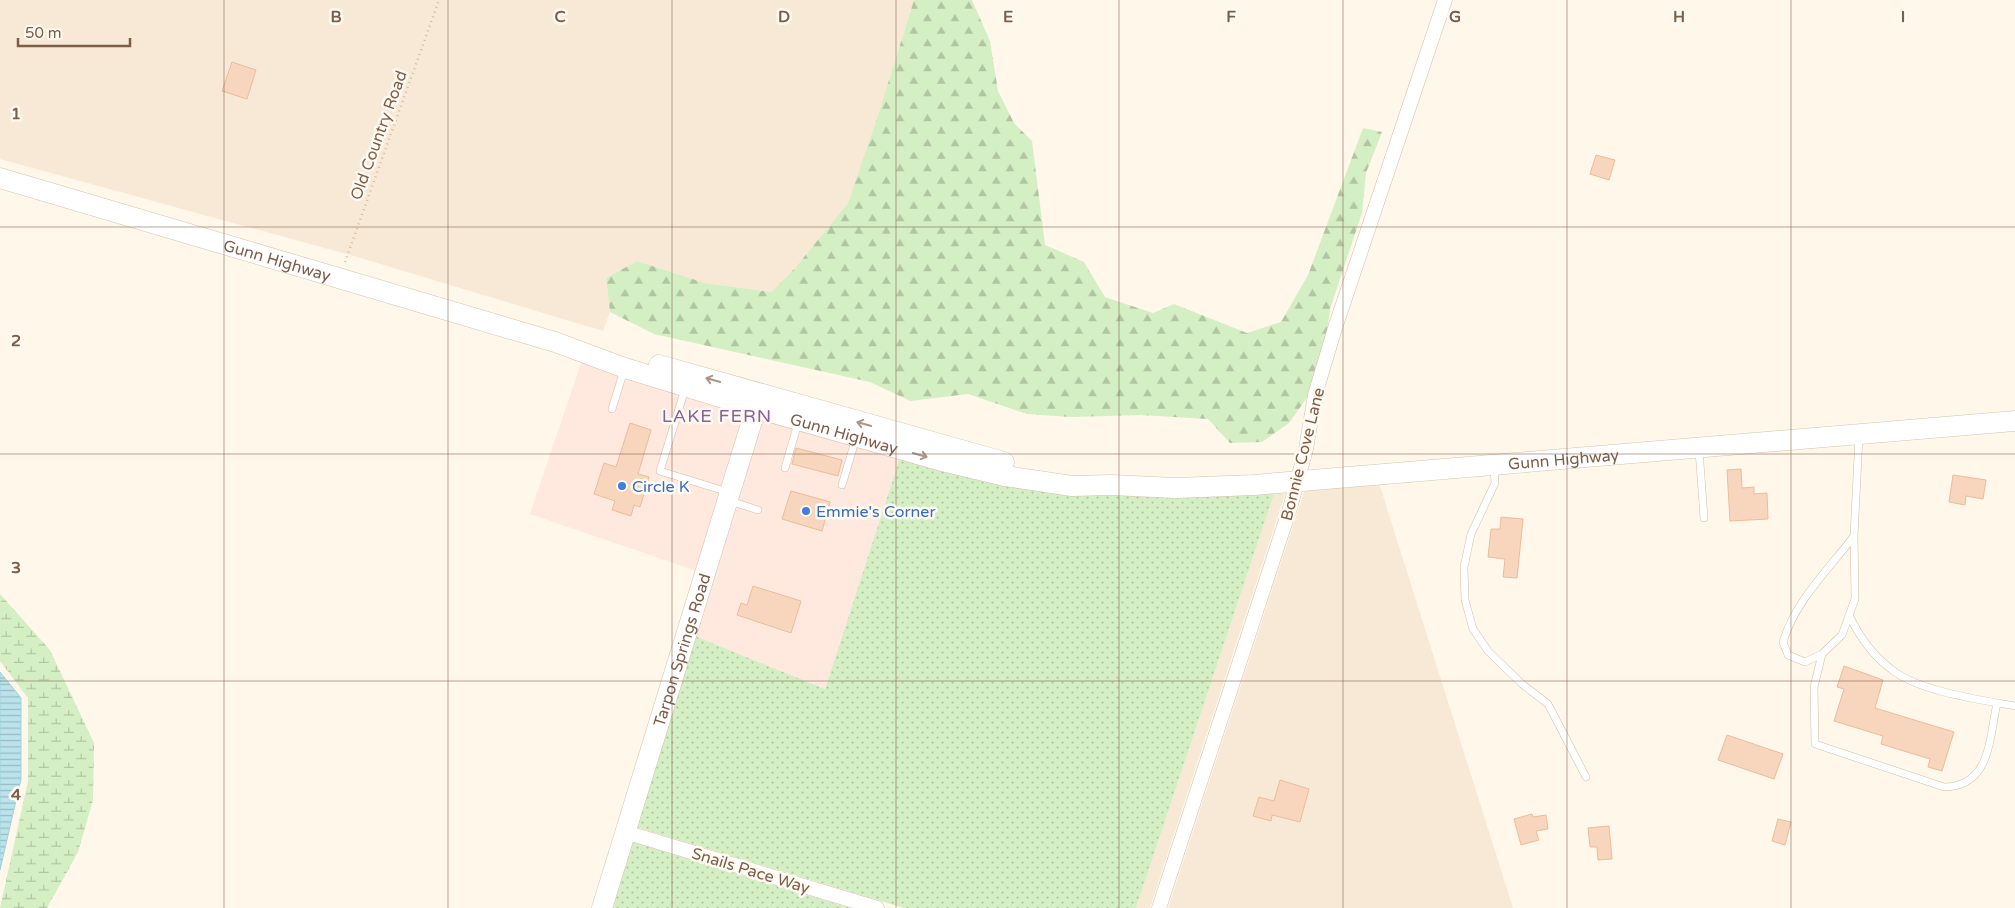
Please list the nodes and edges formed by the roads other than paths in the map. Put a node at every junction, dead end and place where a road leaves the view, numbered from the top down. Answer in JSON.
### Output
{"nodes":[{"id":1,"x":1445,"y":0,"type":"edge"},
{"id":2,"x":0,"y":178,"type":"edge"},
{"id":3,"x":555,"y":342,"type":"junction"},
{"id":4,"x":624,"y":368,"type":"junction"},
{"id":5,"x":686,"y":386,"type":"junction"},
{"id":6,"x":758,"y":400,"type":"junction"},
{"id":7,"x":612,"y":409,"type":"dead end"},
{"id":8,"x":799,"y":421,"type":"junction"},
{"id":9,"x":2015,"y":421,"type":"edge"},
{"id":10,"x":1859,"y":433,"type":"junction"},
{"id":11,"x":856,"y":438,"type":"junction"},
{"id":12,"x":1699,"y":447,"type":"junction"},
{"id":13,"x":1494,"y":465,"type":"junction"},
{"id":14,"x":785,"y":468,"type":"dead end"},
{"id":15,"x":1298,"y":482,"type":"junction"},
{"id":16,"x":842,"y":485,"type":"dead end"},
{"id":17,"x":1111,"y":485,"type":"junction"},
{"id":18,"x":729,"y":496,"type":"junction"},
{"id":19,"x":758,"y":510,"type":"dead end"},
{"id":20,"x":1704,"y":518,"type":"dead end"},
{"id":21,"x":1854,"y":536,"type":"junction"},
{"id":22,"x":1849,"y":615,"type":"junction"},
{"id":23,"x":1822,"y":654,"type":"junction"},
{"id":24,"x":1997,"y":703,"type":"junction"},
{"id":25,"x":2015,"y":706,"type":"edge"},
{"id":26,"x":1586,"y":777,"type":"dead end"},
{"id":27,"x":626,"y":832,"type":"junction"},
{"id":28,"x":602,"y":908,"type":"edge"},
{"id":29,"x":877,"y":908,"type":"edge"},
{"id":30,"x":1159,"y":908,"type":"edge"}],
"edges":[{"from":1,"to":15,"type":"street","name":"Bonnie Cove Lane"},
{"from":2,"to":3,"type":"main road","name":"Gunn Highway"},
{"from":3,"to":4,"type":"main road","name":"Gunn Highway"},
{"from":6,"to":3,"type":"main road","name":"Gunn Highway","one_way":true},
{"from":4,"to":5,"type":"main road","name":"Gunn Highway"},
{"from":4,"to":7,"type":"lane"},
{"from":5,"to":6,"type":"main road","name":"Gunn Highway"},
{"from":5,"to":18,"type":"lane"},
{"from":6,"to":8,"type":"main road","name":"Gunn Highway"},
{"from":17,"to":6,"type":"main road","name":"Gunn Highway","one_way":true},
{"from":6,"to":18,"type":"main road","name":"Tarpon Springs Road"},
{"from":8,"to":11,"type":"main road","name":"Gunn Highway"},
{"from":8,"to":14,"type":"lane"},
{"from":9,"to":10,"type":"main road","name":"Gunn Highway"},
{"from":10,"to":12,"type":"main road","name":"Gunn Highway"},
{"from":10,"to":21,"type":"lane"},
{"from":11,"to":16,"type":"lane"},
{"from":11,"to":17,"type":"main road","name":"Gunn Highway","one_way":true},
{"from":12,"to":13,"type":"main road","name":"Gunn Highway"},
{"from":12,"to":20,"type":"lane"},
{"from":13,"to":15,"type":"main road","name":"Gunn Highway"},
{"from":13,"to":26,"type":"lane"},
{"from":15,"to":17,"type":"main road","name":"Gunn Highway"},
{"from":15,"to":30,"type":"street","name":"Bonnie Cove Lane"},
{"from":18,"to":19,"type":"lane"},
{"from":18,"to":27,"type":"main road","name":"Tarpon Springs Road"},
{"from":21,"to":22,"type":"lane"},
{"from":21,"to":23,"type":"lane"},
{"from":22,"to":23,"type":"lane"},
{"from":22,"to":24,"type":"lane"},
{"from":23,"to":24,"type":"lane"},
{"from":24,"to":25,"type":"lane"},
{"from":27,"to":28,"type":"main road","name":"Tarpon Springs Road"},
{"from":27,"to":29,"type":"street","name":"Snails Pace Way"}]}
